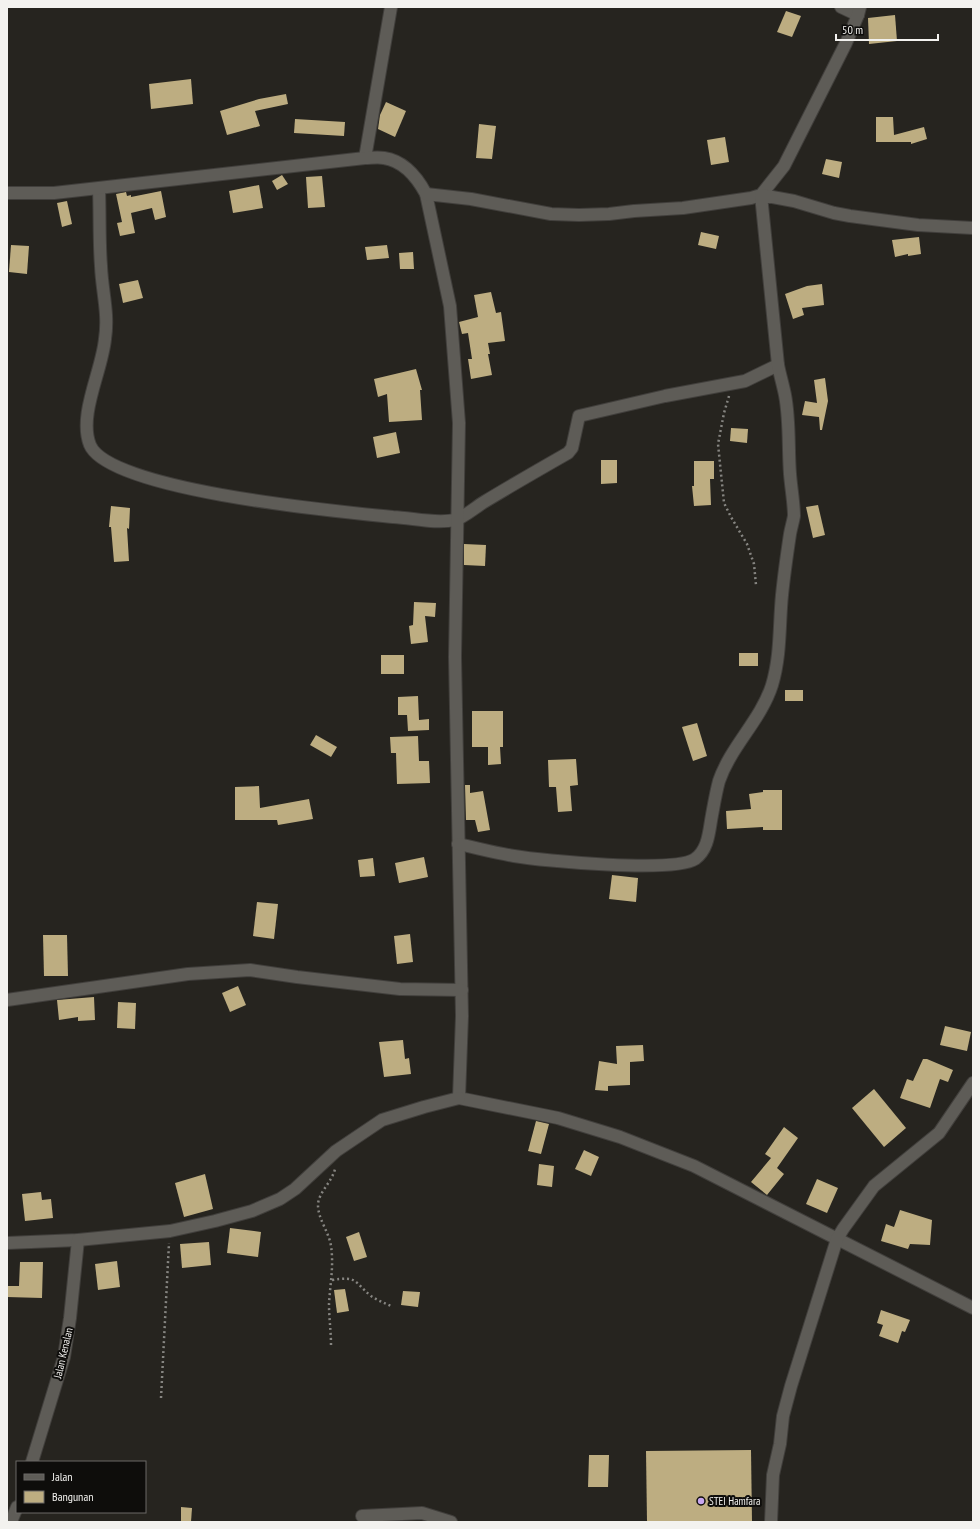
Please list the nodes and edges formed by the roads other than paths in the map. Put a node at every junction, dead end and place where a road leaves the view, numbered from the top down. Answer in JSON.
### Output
{"nodes":[{"id":1,"x":391,"y":7,"type":"edge"},
{"id":2,"x":841,"y":7,"type":"edge"},
{"id":3,"x":859,"y":11,"type":"edge"},
{"id":4,"x":365,"y":158,"type":"junction"},
{"id":5,"x":99,"y":189,"type":"junction"},
{"id":6,"x":7,"y":193,"type":"edge"},
{"id":7,"x":426,"y":194,"type":"junction"},
{"id":8,"x":761,"y":195,"type":"junction"},
{"id":9,"x":973,"y":228,"type":"edge"},
{"id":10,"x":778,"y":365,"type":"junction"},
{"id":11,"x":456,"y":520,"type":"junction"},
{"id":12,"x":458,"y":844,"type":"junction"},
{"id":13,"x":462,"y":990,"type":"junction"},
{"id":14,"x":7,"y":1000,"type":"edge"},
{"id":15,"x":973,"y":1083,"type":"edge"},
{"id":16,"x":459,"y":1098,"type":"junction"},
{"id":17,"x":837,"y":1239,"type":"junction"},
{"id":18,"x":78,"y":1240,"type":"junction"},
{"id":19,"x":7,"y":1243,"type":"edge"},
{"id":20,"x":973,"y":1308,"type":"edge"},
{"id":21,"x":32,"y":1461,"type":"edge"},
{"id":22,"x":16,"y":1510,"type":"edge"},
{"id":23,"x":362,"y":1516,"type":"dead end"},
{"id":24,"x":11,"y":1522,"type":"edge"},
{"id":25,"x":451,"y":1522,"type":"edge"},
{"id":26,"x":771,"y":1522,"type":"edge"}],
"edges":[{"from":1,"to":4,"type":"street"},
{"from":2,"to":3,"type":"street"},
{"from":3,"to":8,"type":"street"},
{"from":4,"to":5,"type":"street"},
{"from":4,"to":7,"type":"street"},
{"from":5,"to":6,"type":"street"},
{"from":5,"to":11,"type":"street"},
{"from":7,"to":8,"type":"street"},
{"from":7,"to":11,"type":"street"},
{"from":8,"to":9,"type":"street"},
{"from":8,"to":10,"type":"street"},
{"from":10,"to":11,"type":"street"},
{"from":10,"to":12,"type":"street"},
{"from":11,"to":12,"type":"street"},
{"from":12,"to":13,"type":"street"},
{"from":13,"to":14,"type":"street"},
{"from":13,"to":16,"type":"street"},
{"from":15,"to":17,"type":"street"},
{"from":16,"to":17,"type":"street"},
{"from":16,"to":18,"type":"street"},
{"from":17,"to":20,"type":"street"},
{"from":17,"to":26,"type":"street"},
{"from":18,"to":19,"type":"street"},
{"from":18,"to":21,"type":"street","name":"Jalan Kenalan"},
{"from":22,"to":24,"type":"street"},
{"from":23,"to":25,"type":"street"}]}
